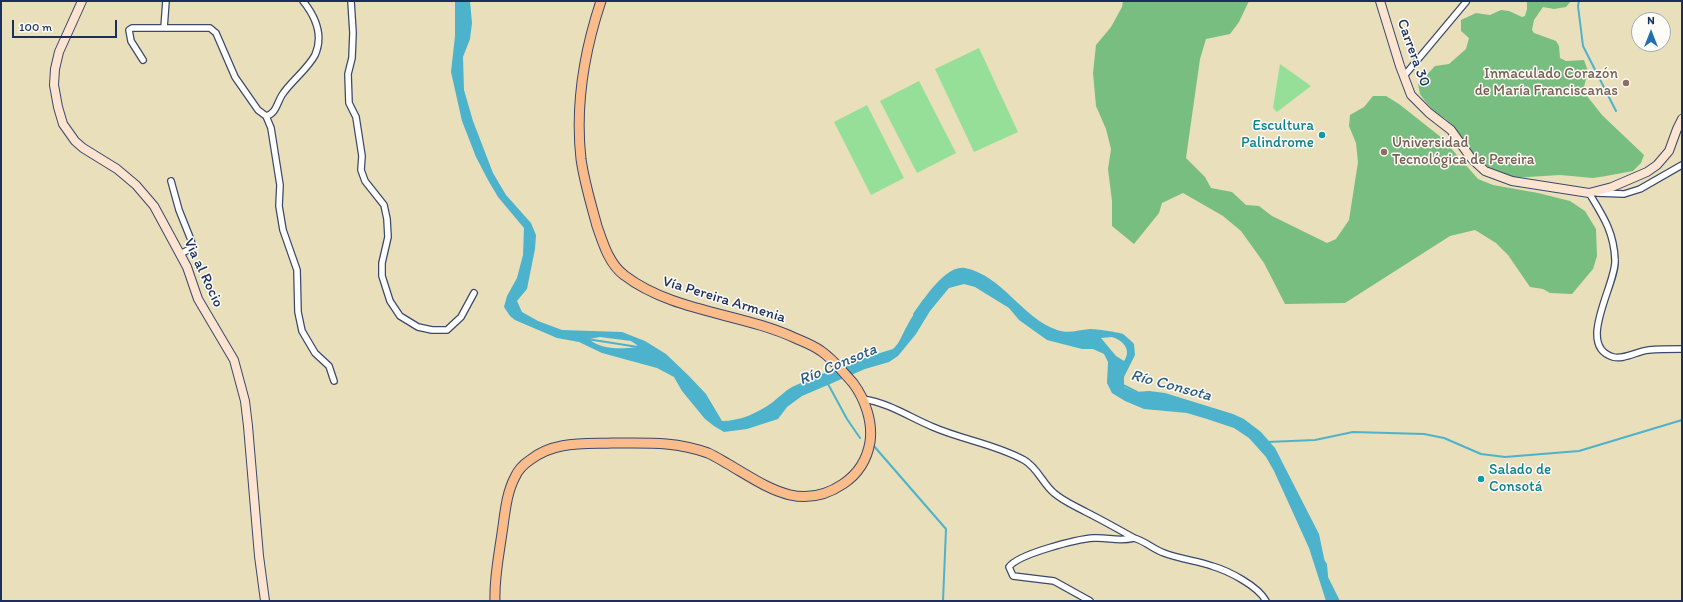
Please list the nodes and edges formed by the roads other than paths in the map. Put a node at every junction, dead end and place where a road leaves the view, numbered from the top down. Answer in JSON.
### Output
{"nodes":[{"id":1,"x":82,"y":1,"type":"edge"},
{"id":2,"x":166,"y":1,"type":"edge"},
{"id":3,"x":303,"y":1,"type":"edge"},
{"id":4,"x":351,"y":1,"type":"edge"},
{"id":5,"x":601,"y":1,"type":"edge"},
{"id":6,"x":1380,"y":1,"type":"edge"},
{"id":7,"x":1466,"y":2,"type":"edge"},
{"id":8,"x":164,"y":28,"type":"junction"},
{"id":9,"x":143,"y":60,"type":"dead end"},
{"id":10,"x":1404,"y":76,"type":"junction"},
{"id":11,"x":266,"y":116,"type":"junction"},
{"id":12,"x":1682,"y":120,"type":"edge"},
{"id":13,"x":1682,"y":165,"type":"edge"},
{"id":14,"x":171,"y":181,"type":"dead end"},
{"id":15,"x":1589,"y":193,"type":"junction"},
{"id":16,"x":180,"y":254,"type":"junction"},
{"id":17,"x":474,"y":294,"type":"dead end"},
{"id":18,"x":1682,"y":349,"type":"edge"},
{"id":19,"x":334,"y":381,"type":"dead end"},
{"id":20,"x":863,"y":399,"type":"junction"},
{"id":21,"x":1134,"y":538,"type":"junction"},
{"id":22,"x":265,"y":601,"type":"edge"},
{"id":23,"x":495,"y":601,"type":"edge"},
{"id":24,"x":1090,"y":601,"type":"edge"},
{"id":25,"x":1266,"y":601,"type":"edge"}],
"edges":[{"from":1,"to":16,"type":"main road","name":"Via al Rocio"},
{"from":2,"to":8,"type":"street"},
{"from":3,"to":11,"type":"street"},
{"from":4,"to":17,"type":"street"},
{"from":5,"to":20,"type":"main road","name":"Vía Pereira Armenia"},
{"from":6,"to":10,"type":"main road","name":"Carrera 30"},
{"from":7,"to":10,"type":"street"},
{"from":8,"to":9,"type":"street"},
{"from":8,"to":11,"type":"street"},
{"from":10,"to":15,"type":"main road","name":"Carrera 30"},
{"from":11,"to":19,"type":"street"},
{"from":12,"to":15,"type":"main road"},
{"from":13,"to":15,"type":"street"},
{"from":14,"to":16,"type":"street"},
{"from":15,"to":18,"type":"street"},
{"from":16,"to":22,"type":"main road","name":"Via al Rocio"},
{"from":20,"to":21,"type":"street"},
{"from":20,"to":23,"type":"main road"},
{"from":21,"to":24,"type":"street"},
{"from":21,"to":25,"type":"street"}]}
